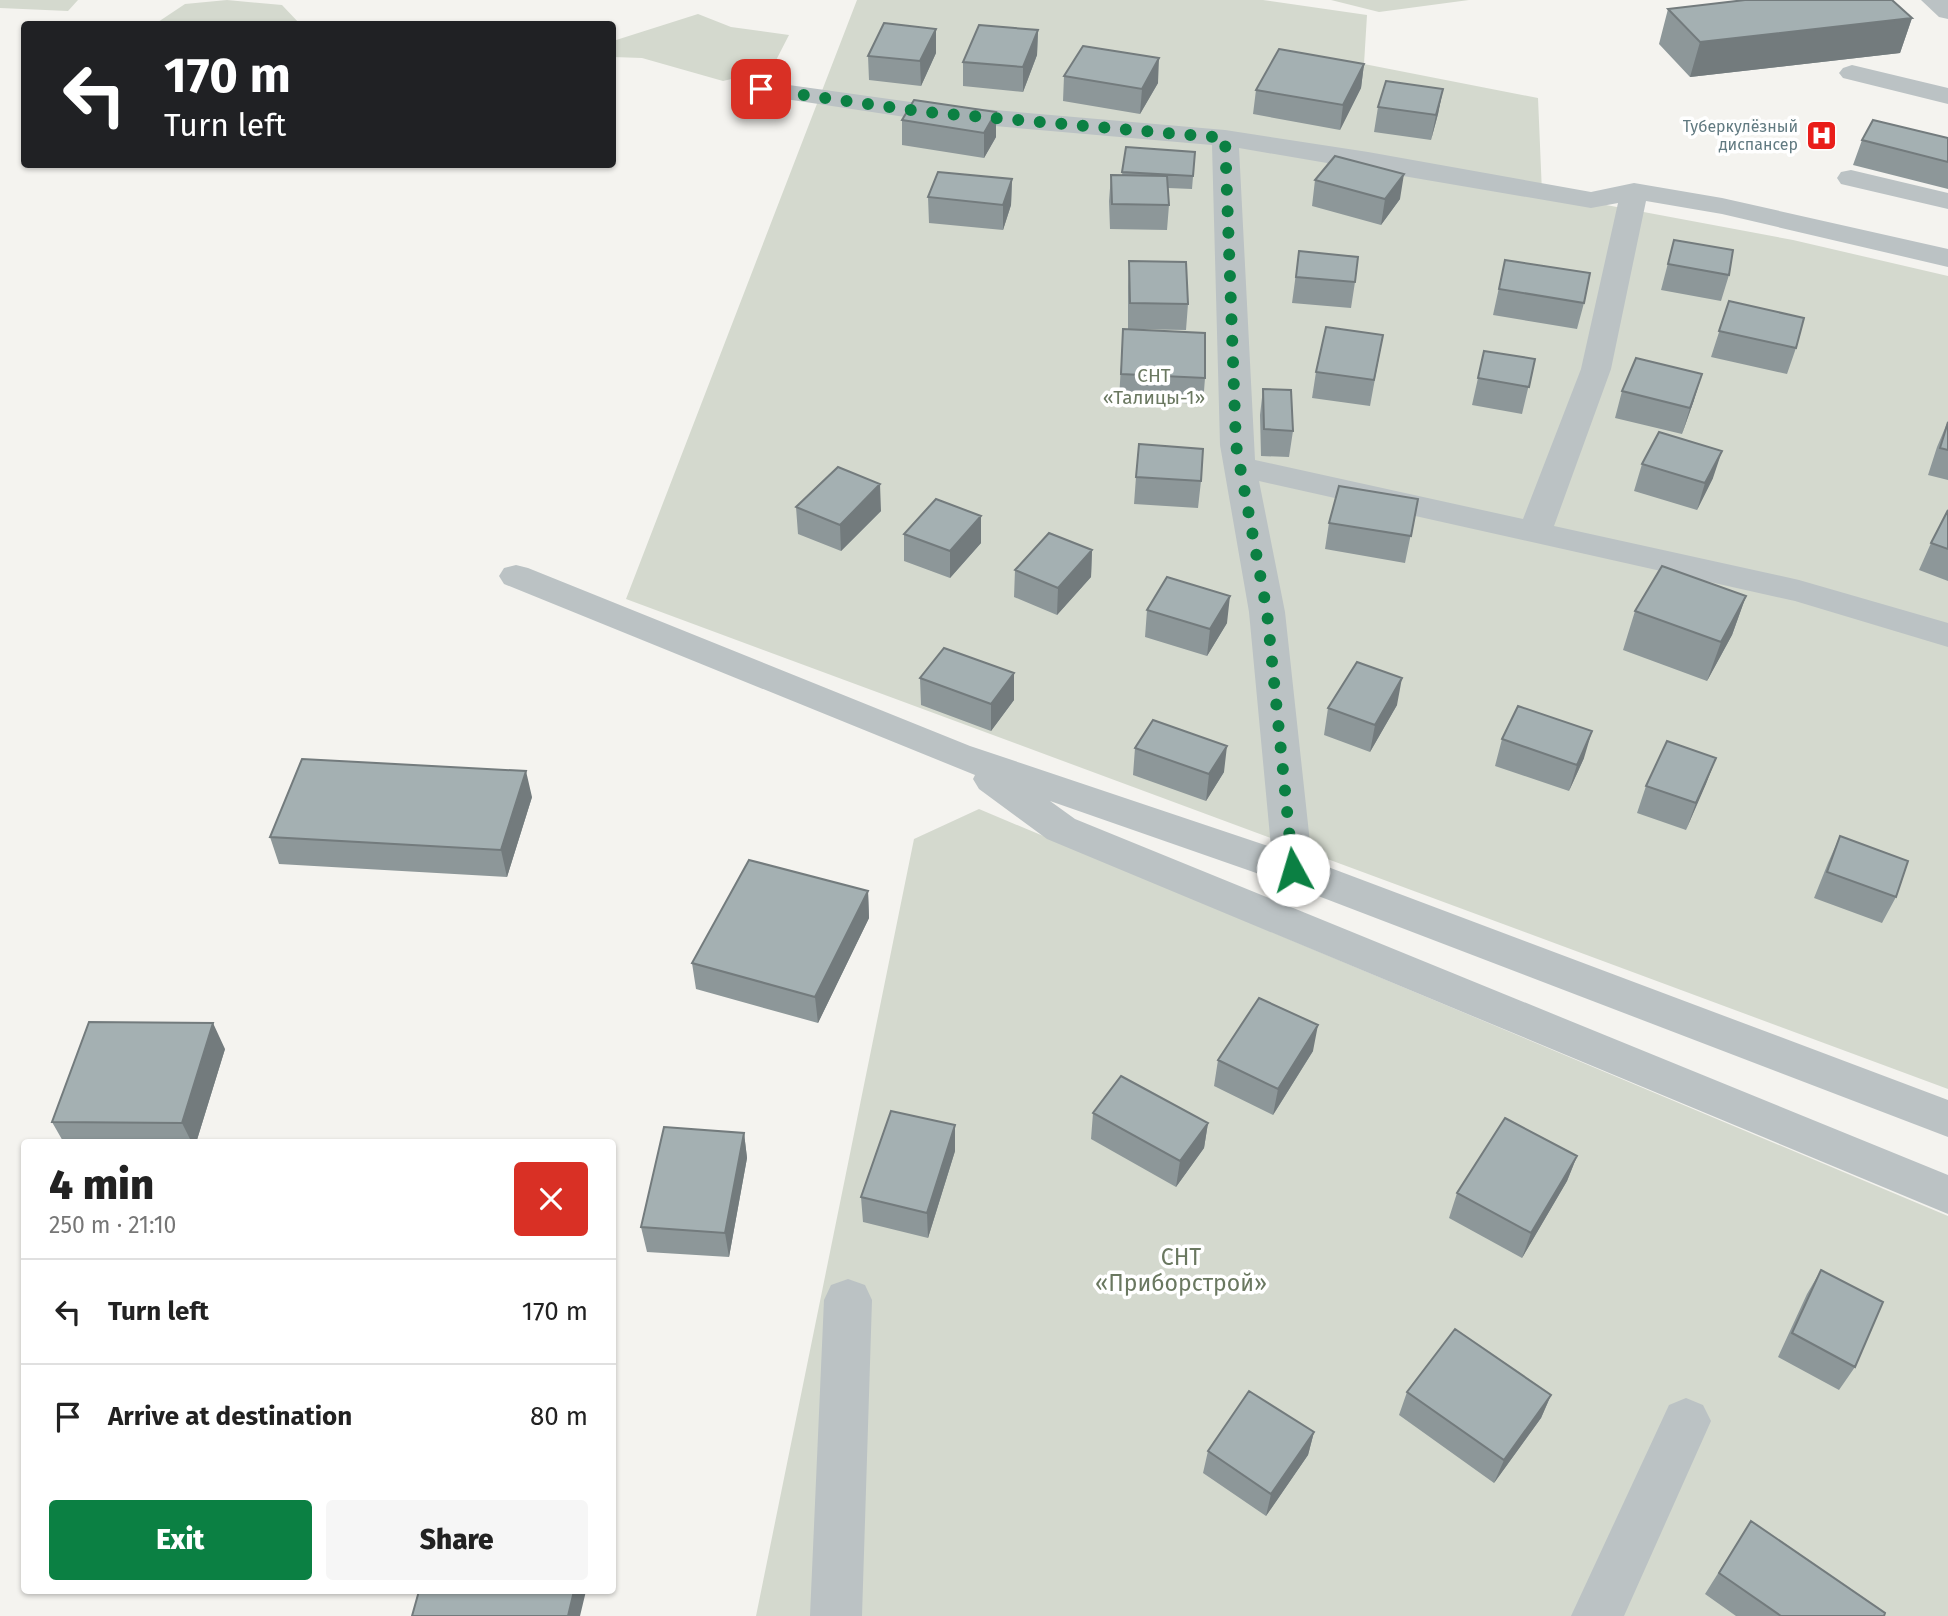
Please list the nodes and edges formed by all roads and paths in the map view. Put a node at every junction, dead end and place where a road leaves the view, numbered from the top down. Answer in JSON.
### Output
{"nodes":[{"id":1,"x":1933,"y":0,"type":"edge"},
{"id":2,"x":1948,"y":12,"type":"edge"},
{"id":3,"x":1852,"y":73,"type":"dead end"},
{"id":4,"x":761,"y":89,"type":"dead end"},
{"id":5,"x":1948,"y":96,"type":"edge"},
{"id":6,"x":1225,"y":138,"type":"junction"},
{"id":7,"x":1851,"y":178,"type":"dead end"},
{"id":8,"x":1634,"y":191,"type":"junction"},
{"id":9,"x":1948,"y":201,"type":"edge"},
{"id":10,"x":1948,"y":258,"type":"edge"},
{"id":11,"x":1238,"y":466,"type":"junction"},
{"id":12,"x":1536,"y":530,"type":"junction"},
{"id":13,"x":516,"y":576,"type":"dead end"},
{"id":14,"x":1948,"y":635,"type":"edge"},
{"id":15,"x":957,"y":755,"type":"junction"},
{"id":16,"x":1293,"y":870,"type":"junction"},
{"id":17,"x":1948,"y":1119,"type":"edge"},
{"id":18,"x":1948,"y":1195,"type":"edge"},
{"id":19,"x":848,"y":1300,"type":"dead end"},
{"id":20,"x":1686,"y":1421,"type":"dead end"},
{"id":21,"x":836,"y":1616,"type":"edge"},
{"id":22,"x":1597,"y":1616,"type":"edge"}],
"edges":[{"from":1,"to":2,"type":"lane"},
{"from":3,"to":5,"type":"lane"},
{"from":4,"to":6,"type":"lane"},
{"from":6,"to":8,"type":"lane"},
{"from":6,"to":11,"type":"lane"},
{"from":7,"to":9,"type":"lane"},
{"from":8,"to":10,"type":"lane"},
{"from":8,"to":12,"type":"lane"},
{"from":11,"to":12,"type":"lane"},
{"from":11,"to":16,"type":"lane"},
{"from":12,"to":14,"type":"lane"},
{"from":13,"to":15,"type":"lane"},
{"from":15,"to":16,"type":"lane"},
{"from":15,"to":18,"type":"lane"},
{"from":16,"to":17,"type":"lane"},
{"from":19,"to":21,"type":"lane"},
{"from":20,"to":22,"type":"lane"}]}
